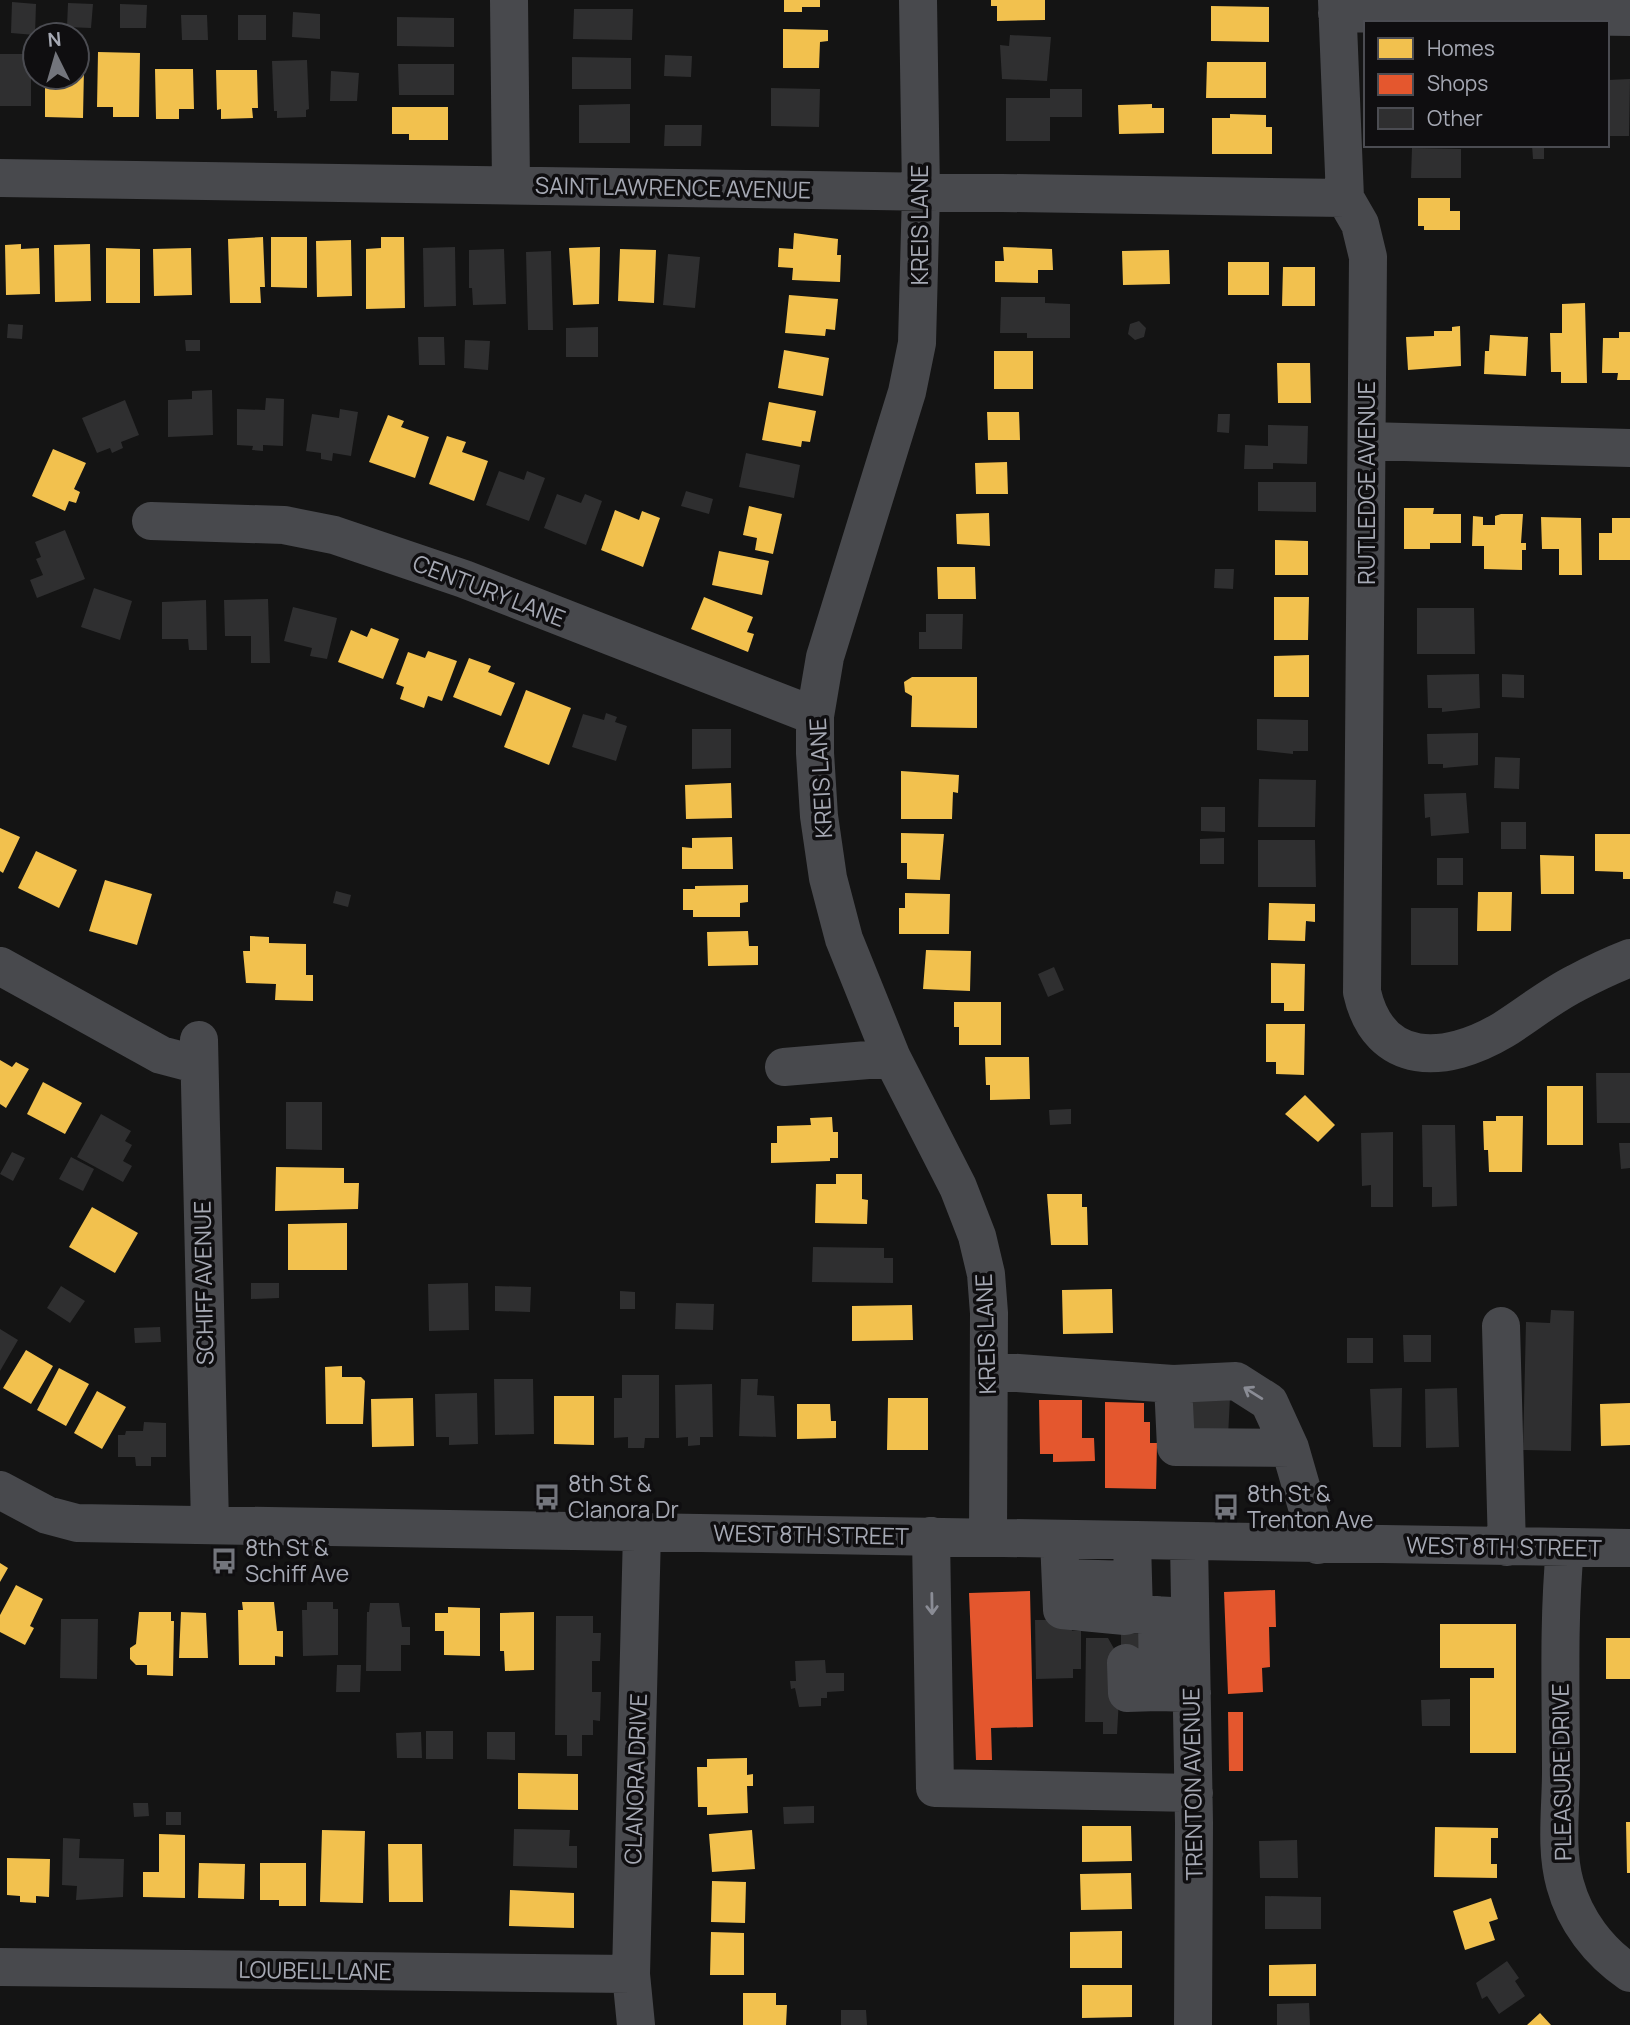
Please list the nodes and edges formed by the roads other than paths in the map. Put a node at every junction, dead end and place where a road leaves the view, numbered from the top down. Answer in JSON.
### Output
{"nodes":[{"id":1,"x":509,"y":0,"type":"edge"},
{"id":2,"x":918,"y":0,"type":"edge"},
{"id":3,"x":1337,"y":6,"type":"edge"},
{"id":4,"x":1630,"y":17,"type":"edge"},
{"id":5,"x":0,"y":178,"type":"edge"},
{"id":6,"x":511,"y":184,"type":"junction"},
{"id":7,"x":920,"y":192,"type":"junction"},
{"id":8,"x":1345,"y":198,"type":"junction"},
{"id":9,"x":1367,"y":441,"type":"junction"},
{"id":10,"x":1630,"y":448,"type":"edge"},
{"id":11,"x":151,"y":521,"type":"dead end"},
{"id":12,"x":815,"y":716,"type":"junction"},
{"id":13,"x":1630,"y":958,"type":"edge"},
{"id":14,"x":0,"y":966,"type":"edge"},
{"id":15,"x":892,"y":1058,"type":"junction"},
{"id":16,"x":784,"y":1067,"type":"dead end"},
{"id":17,"x":1501,"y":1326,"type":"dead end"},
{"id":18,"x":989,"y":1371,"type":"junction"},
{"id":19,"x":1173,"y":1384,"type":"junction"},
{"id":20,"x":1290,"y":1448,"type":"junction"},
{"id":21,"x":0,"y":1490,"type":"edge"},
{"id":22,"x":210,"y":1525,"type":"junction"},
{"id":23,"x":642,"y":1532,"type":"junction"},
{"id":24,"x":931,"y":1536,"type":"junction"},
{"id":25,"x":988,"y":1538,"type":"junction"},
{"id":26,"x":1059,"y":1539,"type":"junction"},
{"id":27,"x":1132,"y":1542,"type":"junction"},
{"id":28,"x":1189,"y":1544,"type":"junction"},
{"id":29,"x":1318,"y":1545,"type":"junction"},
{"id":30,"x":1507,"y":1547,"type":"junction"},
{"id":31,"x":1565,"y":1548,"type":"junction"},
{"id":32,"x":1630,"y":1548,"type":"edge"},
{"id":33,"x":1142,"y":1620,"type":"junction"},
{"id":34,"x":1175,"y":1692,"type":"junction"},
{"id":35,"x":1194,"y":1793,"type":"junction"},
{"id":36,"x":0,"y":1968,"type":"edge"},
{"id":37,"x":1630,"y":1973,"type":"edge"},
{"id":38,"x":631,"y":1975,"type":"junction"},
{"id":39,"x":636,"y":2025,"type":"edge"},
{"id":40,"x":1193,"y":2025,"type":"edge"}],
"edges":[{"from":1,"to":6,"type":"street"},
{"from":2,"to":7,"type":"street","name":"KREIS LANE"},
{"from":3,"to":4,"type":"street"},
{"from":3,"to":8,"type":"street","name":"RUTLEDGE AVENUE"},
{"from":5,"to":6,"type":"street","name":"SAINT LAWRENCE AVENUE"},
{"from":6,"to":7,"type":"street","name":"SAINT LAWRENCE AVENUE"},
{"from":7,"to":8,"type":"street","name":"SAINT LAWRENCE AVENUE"},
{"from":7,"to":12,"type":"street","name":"KREIS LANE"},
{"from":8,"to":9,"type":"street","name":"RUTLEDGE AVENUE"},
{"from":9,"to":10,"type":"street"},
{"from":9,"to":13,"type":"street","name":"RUTLEDGE AVENUE"},
{"from":11,"to":12,"type":"street","name":"CENTURY LANE"},
{"from":12,"to":15,"type":"street","name":"KREIS LANE"},
{"from":14,"to":22,"type":"street","name":"SCHIFF AVENUE"},
{"from":15,"to":16,"type":"street"},
{"from":15,"to":18,"type":"street","name":"KREIS LANE"},
{"from":17,"to":30,"type":"street"},
{"from":18,"to":19,"type":"street"},
{"from":18,"to":25,"type":"street","name":"KREIS LANE"},
{"from":20,"to":19,"type":"street","one_way":true},
{"from":19,"to":20,"type":"street"},
{"from":20,"to":29,"type":"street"},
{"from":21,"to":22,"type":"street","name":"WEST 8TH STREET"},
{"from":22,"to":23,"type":"street","name":"WEST 8TH STREET"},
{"from":23,"to":24,"type":"street","name":"WEST 8TH STREET"},
{"from":23,"to":38,"type":"street","name":"CLANORA DRIVE"},
{"from":24,"to":25,"type":"street","name":"WEST 8TH STREET"},
{"from":24,"to":35,"type":"street","one_way":true},
{"from":25,"to":26,"type":"street","name":"WEST 8TH STREET"},
{"from":26,"to":27,"type":"street","name":"WEST 8TH STREET"},
{"from":26,"to":33,"type":"street"},
{"from":27,"to":28,"type":"street","name":"WEST 8TH STREET"},
{"from":27,"to":33,"type":"street"},
{"from":28,"to":29,"type":"street","name":"WEST 8TH STREET"},
{"from":28,"to":33,"type":"street","name":"TRENTON AVENUE"},
{"from":29,"to":30,"type":"street","name":"WEST 8TH STREET"},
{"from":30,"to":31,"type":"street","name":"WEST 8TH STREET"},
{"from":31,"to":32,"type":"street","name":"WEST 8TH STREET"},
{"from":31,"to":37,"type":"street","name":"PLEASURE DRIVE"},
{"from":33,"to":34,"type":"street","name":"TRENTON AVENUE"},
{"from":33,"to":34,"type":"street"},
{"from":34,"to":35,"type":"street","name":"TRENTON AVENUE"},
{"from":35,"to":40,"type":"street","name":"TRENTON AVENUE"},
{"from":36,"to":38,"type":"street","name":"LOUBELL LANE"},
{"from":38,"to":39,"type":"street","name":"CLANORA DRIVE"}]}
